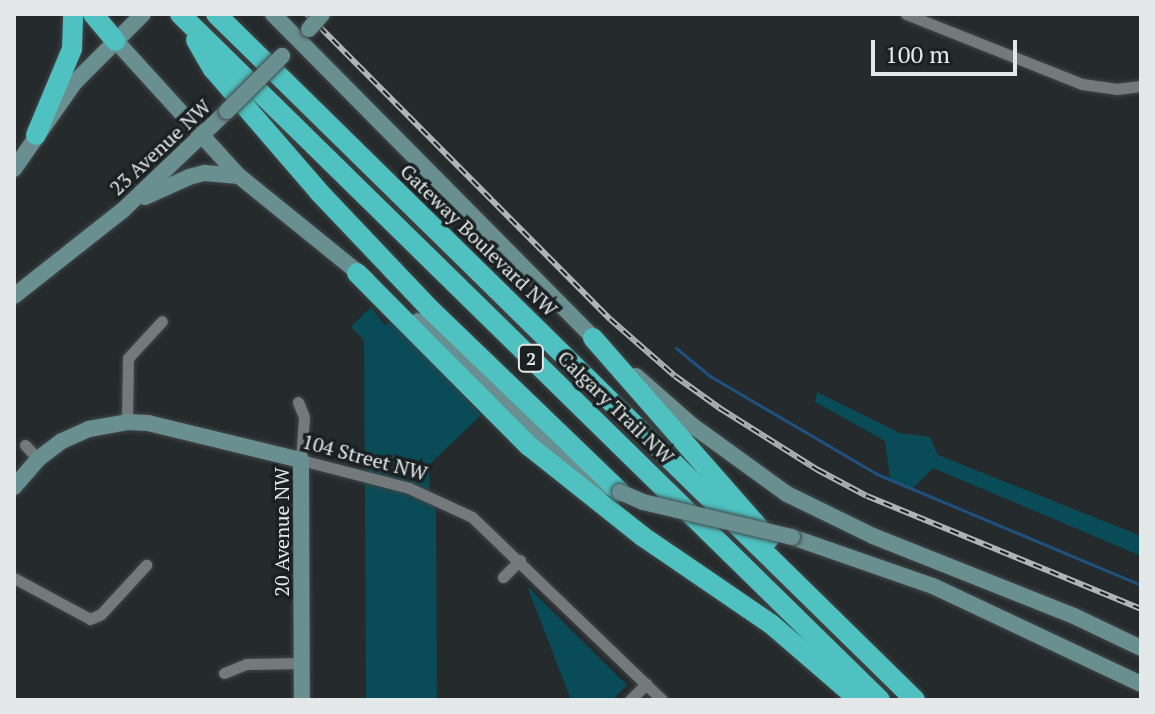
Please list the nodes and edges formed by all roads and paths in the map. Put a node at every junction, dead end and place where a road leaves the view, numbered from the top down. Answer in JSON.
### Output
{"nodes":[{"id":1,"x":73,"y":14,"type":"edge"},
{"id":2,"x":93,"y":14,"type":"edge"},
{"id":3,"x":216,"y":14,"type":"edge"},
{"id":4,"x":273,"y":14,"type":"edge"},
{"id":5,"x":322,"y":14,"type":"edge"},
{"id":6,"x":906,"y":14,"type":"edge"},
{"id":7,"x":181,"y":15,"type":"edge"},
{"id":8,"x":141,"y":16,"type":"edge"},
{"id":9,"x":304,"y":34,"type":"junction"},
{"id":10,"x":116,"y":41,"type":"junction"},
{"id":11,"x":1141,"y":86,"type":"edge"},
{"id":12,"x":36,"y":135,"type":"junction"},
{"id":13,"x":201,"y":137,"type":"junction"},
{"id":14,"x":14,"y":169,"type":"edge"},
{"id":15,"x":239,"y":176,"type":"junction"},
{"id":16,"x":123,"y":210,"type":"junction"},
{"id":17,"x":357,"y":273,"type":"junction"},
{"id":18,"x":14,"y":296,"type":"edge"},
{"id":19,"x":162,"y":321,"type":"dead end"},
{"id":20,"x":593,"y":338,"type":"junction"},
{"id":21,"x":298,"y":402,"type":"dead end"},
{"id":22,"x":127,"y":422,"type":"junction"},
{"id":23,"x":25,"y":445,"type":"dead end"},
{"id":24,"x":38,"y":459,"type":"junction"},
{"id":25,"x":301,"y":460,"type":"junction"},
{"id":26,"x":14,"y":487,"type":"edge"},
{"id":27,"x":620,"y":492,"type":"junction"},
{"id":28,"x":520,"y":560,"type":"junction"},
{"id":29,"x":146,"y":565,"type":"dead end"},
{"id":30,"x":503,"y":577,"type":"dead end"},
{"id":31,"x":14,"y":578,"type":"edge"},
{"id":32,"x":854,"y":639,"type":"junction"},
{"id":33,"x":1141,"y":648,"type":"edge"},
{"id":34,"x":302,"y":663,"type":"junction"},
{"id":35,"x":224,"y":673,"type":"dead end"},
{"id":36,"x":646,"y":684,"type":"junction"},
{"id":37,"x":1141,"y":684,"type":"edge"},
{"id":38,"x":302,"y":700,"type":"edge"},
{"id":39,"x":630,"y":700,"type":"edge"},
{"id":40,"x":662,"y":700,"type":"edge"},
{"id":41,"x":859,"y":700,"type":"edge"},
{"id":42,"x":880,"y":700,"type":"edge"},
{"id":43,"x":915,"y":700,"type":"edge"}],
"edges":[{"from":1,"to":12,"type":"highway"},
{"from":2,"to":10,"type":"highway"},
{"from":3,"to":32,"type":"highway","name":"Gateway Boulevard NW","number":"2"},
{"from":4,"to":9,"type":"street"},
{"from":5,"to":9,"type":"street","name":"23 Avenue NW","bridge":true},
{"from":6,"to":11,"type":"street"},
{"from":7,"to":27,"type":"highway"},
{"from":7,"to":42,"type":"highway","name":"Calgary Trail NW","number":"2"},
{"from":8,"to":10,"type":"street"},
{"from":9,"to":13,"type":"street","name":"23 Avenue NW","bridge":true},
{"from":9,"to":20,"type":"street"},
{"from":10,"to":12,"type":"street"},
{"from":10,"to":13,"type":"street"},
{"from":12,"to":14,"type":"street"},
{"from":13,"to":15,"type":"street"},
{"from":13,"to":16,"type":"street","name":"23 Avenue NW"},
{"from":15,"to":16,"type":"street"},
{"from":15,"to":17,"type":"street"},
{"from":16,"to":18,"type":"street","name":"23 Avenue NW"},
{"from":17,"to":27,"type":"street"},
{"from":17,"to":41,"type":"highway"},
{"from":19,"to":22,"type":"street"},
{"from":20,"to":32,"type":"highway"},
{"from":20,"to":33,"type":"street"},
{"from":21,"to":25,"type":"street","name":"20 Avenue NW"},
{"from":22,"to":24,"type":"street"},
{"from":22,"to":25,"type":"street","name":"104 Street NW"},
{"from":23,"to":24,"type":"street"},
{"from":24,"to":26,"type":"street"},
{"from":25,"to":28,"type":"street","name":"104 Street NW"},
{"from":25,"to":34,"type":"street","name":"20 Avenue NW"},
{"from":27,"to":37,"type":"street","bridge":true},
{"from":28,"to":30,"type":"street"},
{"from":28,"to":36,"type":"street","name":"104 Street NW"},
{"from":29,"to":31,"type":"street"},
{"from":32,"to":43,"type":"highway","name":"Gateway Boulevard NW","number":"2"},
{"from":34,"to":35,"type":"street"},
{"from":34,"to":38,"type":"street","name":"20 Avenue NW"},
{"from":36,"to":39,"type":"street"},
{"from":36,"to":40,"type":"street","name":"104 Street NW"}]}
